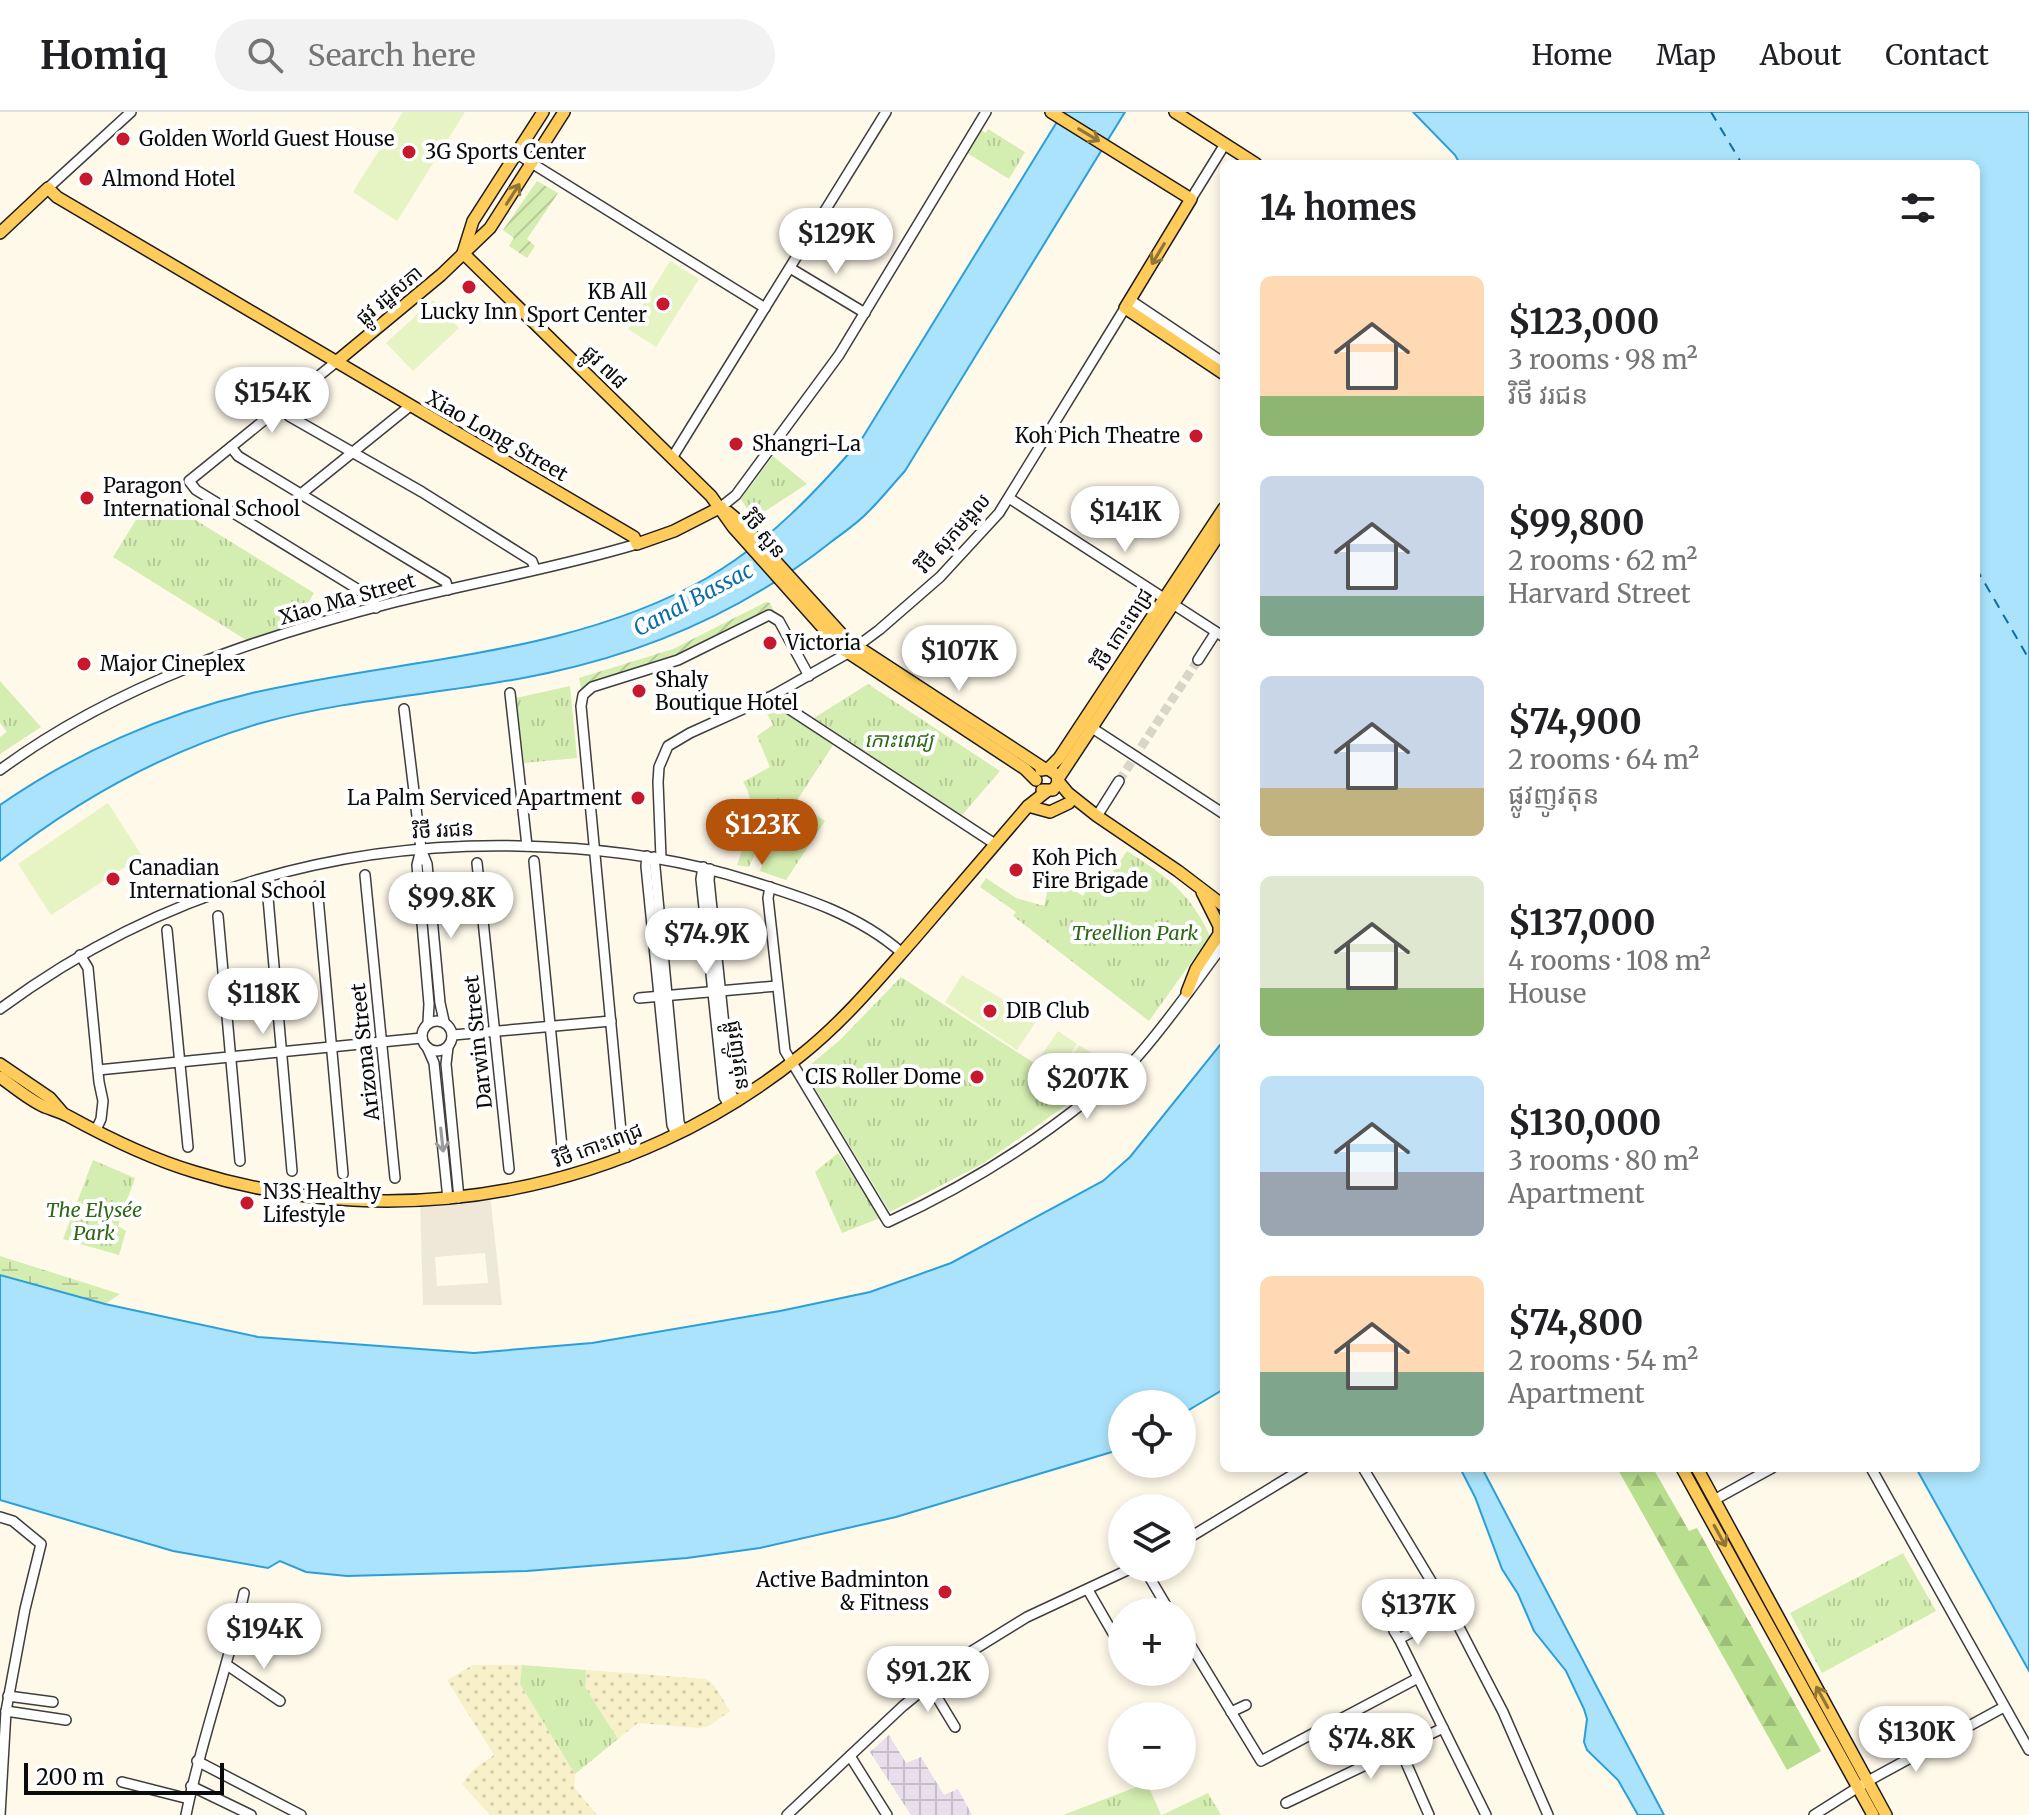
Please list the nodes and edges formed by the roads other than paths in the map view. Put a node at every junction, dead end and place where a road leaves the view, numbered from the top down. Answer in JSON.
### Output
{"nodes":[{"id":1,"x":131,"y":112,"type":"edge"},
{"id":2,"x":543,"y":112,"type":"edge"},
{"id":3,"x":564,"y":112,"type":"edge"},
{"id":4,"x":886,"y":112,"type":"edge"},
{"id":5,"x":986,"y":112,"type":"edge"},
{"id":6,"x":1051,"y":112,"type":"edge"},
{"id":7,"x":1175,"y":112,"type":"edge"},
{"id":8,"x":1225,"y":144,"type":"junction"},
{"id":9,"x":517,"y":154,"type":"junction"},
{"id":10,"x":1250,"y":160,"type":"edge"},
{"id":11,"x":533,"y":164,"type":"junction"},
{"id":12,"x":48,"y":188,"type":"junction"},
{"id":13,"x":1191,"y":199,"type":"junction"},
{"id":14,"x":0,"y":233,"type":"edge"},
{"id":15,"x":463,"y":253,"type":"junction"},
{"id":16,"x":790,"y":268,"type":"junction"},
{"id":17,"x":1127,"y":304,"type":"junction"},
{"id":18,"x":765,"y":308,"type":"junction"},
{"id":19,"x":865,"y":313,"type":"junction"},
{"id":20,"x":1220,"y":361,"type":"edge"},
{"id":21,"x":336,"y":362,"type":"junction"},
{"id":22,"x":1220,"y":371,"type":"edge"},
{"id":23,"x":281,"y":406,"type":"junction"},
{"id":24,"x":410,"y":406,"type":"junction"},
{"id":25,"x":231,"y":447,"type":"junction"},
{"id":26,"x":352,"y":453,"type":"junction"},
{"id":27,"x":672,"y":458,"type":"junction"},
{"id":28,"x":301,"y":494,"type":"junction"},
{"id":29,"x":1009,"y":498,"type":"junction"},
{"id":30,"x":721,"y":507,"type":"junction"},
{"id":31,"x":1220,"y":515,"type":"edge"},
{"id":32,"x":1220,"y":532,"type":"edge"},
{"id":33,"x":637,"y":544,"type":"junction"},
{"id":34,"x":535,"y":569,"type":"junction"},
{"id":35,"x":448,"y":590,"type":"junction"},
{"id":36,"x":1168,"y":601,"type":"junction"},
{"id":37,"x":376,"y":608,"type":"junction"},
{"id":38,"x":1220,"y":635,"type":"edge"},
{"id":39,"x":852,"y":650,"type":"junction"},
{"id":40,"x":1198,"y":660,"type":"tunnel mouth"},
{"id":41,"x":809,"y":676,"type":"junction"},
{"id":42,"x":510,"y":693,"type":"dead end"},
{"id":43,"x":774,"y":695,"type":"junction"},
{"id":44,"x":404,"y":709,"type":"dead end"},
{"id":45,"x":1087,"y":725,"type":"junction"},
{"id":46,"x":1047,"y":769,"type":"junction"},
{"id":47,"x":0,"y":770,"type":"edge"},
{"id":48,"x":1058,"y":780,"type":"junction"},
{"id":49,"x":1119,"y":781,"type":"tunnel mouth"},
{"id":50,"x":1036,"y":782,"type":"junction"},
{"id":51,"x":1047,"y":791,"type":"junction"},
{"id":52,"x":1069,"y":803,"type":"junction"},
{"id":53,"x":1028,"y":806,"type":"junction"},
{"id":54,"x":1220,"y":811,"type":"edge"},
{"id":55,"x":1097,"y":816,"type":"junction"},
{"id":56,"x":995,"y":844,"type":"junction"},
{"id":57,"x":527,"y":846,"type":"junction"},
{"id":58,"x":421,"y":849,"type":"junction"},
{"id":59,"x":594,"y":849,"type":"junction"},
{"id":60,"x":654,"y":857,"type":"junction"},
{"id":61,"x":534,"y":861,"type":"dead end"},
{"id":62,"x":477,"y":863,"type":"dead end"},
{"id":63,"x":706,"y":868,"type":"junction"},
{"id":64,"x":365,"y":875,"type":"dead end"},
{"id":65,"x":317,"y":886,"type":"dead end"},
{"id":66,"x":770,"y":887,"type":"junction"},
{"id":67,"x":1200,"y":888,"type":"junction"},
{"id":68,"x":1220,"y":896,"type":"edge"},
{"id":69,"x":268,"y":898,"type":"dead end"},
{"id":70,"x":1220,"y":903,"type":"edge"},
{"id":71,"x":1220,"y":914,"type":"edge"},
{"id":72,"x":218,"y":916,"type":"dead end"},
{"id":73,"x":167,"y":930,"type":"dead end"},
{"id":74,"x":428,"y":938,"type":"junction"},
{"id":75,"x":1220,"y":949,"type":"edge"},
{"id":76,"x":902,"y":953,"type":"junction"},
{"id":77,"x":77,"y":958,"type":"junction"},
{"id":78,"x":777,"y":986,"type":"junction"},
{"id":79,"x":716,"y":992,"type":"junction"},
{"id":80,"x":1187,"y":992,"type":"junction"},
{"id":81,"x":662,"y":996,"type":"junction"},
{"id":82,"x":639,"y":998,"type":"dead end"},
{"id":83,"x":0,"y":1009,"type":"edge"},
{"id":84,"x":444,"y":1021,"type":"junction"},
{"id":85,"x":611,"y":1021,"type":"junction"},
{"id":86,"x":428,"y":1023,"type":"junction"},
{"id":87,"x":550,"y":1026,"type":"junction"},
{"id":88,"x":495,"y":1032,"type":"junction"},
{"id":89,"x":453,"y":1035,"type":"junction"},
{"id":90,"x":382,"y":1042,"type":"junction"},
{"id":91,"x":425,"y":1043,"type":"junction"},
{"id":92,"x":331,"y":1047,"type":"junction"},
{"id":93,"x":448,"y":1047,"type":"junction"},
{"id":94,"x":281,"y":1052,"type":"junction"},
{"id":95,"x":231,"y":1057,"type":"junction"},
{"id":96,"x":180,"y":1062,"type":"junction"},
{"id":97,"x":791,"y":1063,"type":"junction"},
{"id":98,"x":0,"y":1064,"type":"edge"},
{"id":99,"x":98,"y":1070,"type":"junction"},
{"id":100,"x":0,"y":1077,"type":"edge"},
{"id":101,"x":732,"y":1103,"type":"junction"},
{"id":102,"x":450,"y":1110,"type":"junction"},
{"id":103,"x":62,"y":1112,"type":"junction"},
{"id":104,"x":439,"y":1112,"type":"junction"},
{"id":105,"x":99,"y":1124,"type":"junction"},
{"id":106,"x":680,"y":1132,"type":"junction"},
{"id":107,"x":188,"y":1147,"type":"dead end"},
{"id":108,"x":563,"y":1157,"type":"dead end"},
{"id":109,"x":627,"y":1157,"type":"junction"},
{"id":110,"x":240,"y":1161,"type":"dead end"},
{"id":111,"x":509,"y":1169,"type":"dead end"},
{"id":112,"x":292,"y":1171,"type":"dead end"},
{"id":113,"x":343,"y":1174,"type":"dead end"},
{"id":114,"x":395,"y":1178,"type":"dead end"},
{"id":115,"x":453,"y":1199,"type":"junction"},
{"id":116,"x":1297,"y":1472,"type":"edge"},
{"id":117,"x":1365,"y":1472,"type":"edge"},
{"id":118,"x":1684,"y":1472,"type":"edge"},
{"id":119,"x":1699,"y":1472,"type":"edge"},
{"id":120,"x":1765,"y":1472,"type":"edge"},
{"id":121,"x":1873,"y":1472,"type":"edge"},
{"id":122,"x":1714,"y":1500,"type":"junction"},
{"id":123,"x":0,"y":1517,"type":"edge"},
{"id":124,"x":1196,"y":1534,"type":"edge"},
{"id":125,"x":1108,"y":1580,"type":"edge"},
{"id":126,"x":1088,"y":1590,"type":"junction"},
{"id":127,"x":244,"y":1593,"type":"dead end"},
{"id":128,"x":1450,"y":1612,"type":"junction"},
{"id":129,"x":1108,"y":1625,"type":"edge"},
{"id":130,"x":1196,"y":1654,"type":"edge"},
{"id":131,"x":227,"y":1665,"type":"junction"},
{"id":132,"x":1418,"y":1678,"type":"junction"},
{"id":133,"x":929,"y":1684,"type":"junction"},
{"id":134,"x":8,"y":1696,"type":"junction"},
{"id":135,"x":280,"y":1701,"type":"dead end"},
{"id":136,"x":53,"y":1702,"type":"dead end"},
{"id":137,"x":1246,"y":1705,"type":"dead end"},
{"id":138,"x":2004,"y":1707,"type":"junction"},
{"id":139,"x":6,"y":1711,"type":"junction"},
{"id":140,"x":1231,"y":1712,"type":"junction"},
{"id":141,"x":66,"y":1720,"type":"dead end"},
{"id":142,"x":955,"y":1727,"type":"dead end"},
{"id":143,"x":1443,"y":1728,"type":"junction"},
{"id":144,"x":2,"y":1743,"type":"edge"},
{"id":145,"x":1400,"y":1749,"type":"junction"},
{"id":146,"x":2029,"y":1750,"type":"edge"},
{"id":147,"x":850,"y":1756,"type":"junction"},
{"id":148,"x":197,"y":1761,"type":"junction"},
{"id":149,"x":122,"y":1782,"type":"dead end"},
{"id":150,"x":1863,"y":1784,"type":"junction"},
{"id":151,"x":191,"y":1786,"type":"junction"},
{"id":152,"x":189,"y":1799,"type":"junction"},
{"id":153,"x":1286,"y":1803,"type":"dead end"},
{"id":154,"x":188,"y":1814,"type":"edge"},
{"id":155,"x":0,"y":1815,"type":"edge"},
{"id":156,"x":251,"y":1815,"type":"edge"},
{"id":157,"x":301,"y":1815,"type":"edge"},
{"id":158,"x":787,"y":1815,"type":"edge"},
{"id":159,"x":887,"y":1815,"type":"edge"},
{"id":160,"x":1429,"y":1815,"type":"edge"},
{"id":161,"x":1486,"y":1815,"type":"edge"},
{"id":162,"x":1548,"y":1815,"type":"edge"},
{"id":163,"x":1814,"y":1815,"type":"edge"},
{"id":164,"x":1873,"y":1815,"type":"edge"},
{"id":165,"x":1886,"y":1815,"type":"edge"}],
"edges":[{"from":1,"to":12,"type":"street"},
{"from":2,"to":9,"type":"main road","name":"ផ្លូវ រដ្ឋសភា"},
{"from":3,"to":11,"type":"main road","name":"ផ្លូវ រដ្ឋសភា"},
{"from":4,"to":16,"type":"street"},
{"from":5,"to":19,"type":"street"},
{"from":6,"to":13,"type":"main road","one_way":true},
{"from":7,"to":8,"type":"main road"},
{"from":8,"to":10,"type":"main road"},
{"from":8,"to":13,"type":"street","name":"វិថី សុភមង្គល"},
{"from":9,"to":11,"type":"street"},
{"from":9,"to":15,"type":"main road","name":"ផ្លូវ រដ្ឋសភា"},
{"from":15,"to":11,"type":"main road","name":"ផ្លូវ រដ្ឋសភា","one_way":true},
{"from":11,"to":18,"type":"street"},
{"from":12,"to":14,"type":"main road"},
{"from":12,"to":21,"type":"main road","name":"Xiao Long Street"},
{"from":13,"to":17,"type":"main road","name":"វិថី សុភមង្គល","one_way":true},
{"from":15,"to":21,"type":"main road","name":"ផ្លូវ រដ្ឋសភា"},
{"from":15,"to":27,"type":"main road","name":"ផ្លូវ ៧៨"},
{"from":16,"to":18,"type":"street"},
{"from":16,"to":19,"type":"street"},
{"from":17,"to":20,"type":"street"},
{"from":17,"to":22,"type":"main road"},
{"from":17,"to":29,"type":"street","name":"វិថី សុភមង្គល"},
{"from":18,"to":27,"type":"street"},
{"from":19,"to":30,"type":"street"},
{"from":21,"to":23,"type":"street"},
{"from":21,"to":24,"type":"main road","name":"Xiao Long Street"},
{"from":23,"to":25,"type":"street"},
{"from":23,"to":26,"type":"street"},
{"from":24,"to":26,"type":"street"},
{"from":24,"to":33,"type":"main road","name":"Xiao Long Street"},
{"from":25,"to":28,"type":"street"},
{"from":25,"to":37,"type":"street"},
{"from":26,"to":28,"type":"street"},
{"from":26,"to":34,"type":"street"},
{"from":27,"to":30,"type":"main road","name":"ផ្លូវ ៧៨"},
{"from":28,"to":35,"type":"street"},
{"from":29,"to":36,"type":"street"},
{"from":29,"to":39,"type":"street","name":"វិថី សុភមង្គល"},
{"from":30,"to":33,"type":"main road","name":"Xiao Ma Street"},
{"from":30,"to":39,"type":"main road","name":"វិថី សួន"},
{"from":31,"to":36,"type":"main road","name":"វិថី កោះពេជ្រ"},
{"from":32,"to":36,"type":"main road","name":"វិថី កោះពេជ្រ"},
{"from":33,"to":34,"type":"street","name":"Xiao Ma Street"},
{"from":34,"to":35,"type":"street","name":"Xiao Ma Street"},
{"from":35,"to":37,"type":"street","name":"Xiao Ma Street"},
{"from":36,"to":38,"type":"street"},
{"from":36,"to":45,"type":"main road","name":"វិថី កោះពេជ្រ"},
{"from":37,"to":47,"type":"street","name":"Xiao Ma Street"},
{"from":38,"to":40,"type":"street"},
{"from":39,"to":41,"type":"street","name":"វិថី សុភមង្គល"},
{"from":39,"to":46,"type":"main road","name":"វិថី សួន"},
{"from":39,"to":50,"type":"main road","name":"វិថី សួន"},
{"from":41,"to":43,"type":"street","name":"វិថី សុភមង្គល"},
{"from":41,"to":59,"type":"street"},
{"from":42,"to":57,"type":"street"},
{"from":43,"to":56,"type":"street"},
{"from":43,"to":60,"type":"street","name":"វិថី សុភមង្គល"},
{"from":44,"to":58,"type":"street"},
{"from":45,"to":46,"type":"main road","name":"វិថី កោះពេជ្រ"},
{"from":45,"to":48,"type":"main road","name":"វិថី កោះពេជ្រ"},
{"from":45,"to":54,"type":"street"},
{"from":46,"to":48,"type":"main road"},
{"from":46,"to":50,"type":"main road"},
{"from":48,"to":51,"type":"main road"},
{"from":48,"to":55,"type":"main road"},
{"from":49,"to":55,"type":"street"},
{"from":50,"to":51,"type":"main road"},
{"from":50,"to":53,"type":"main road","name":"វិថី កោះពេជ្រ"},
{"from":51,"to":52,"type":"main road"},
{"from":51,"to":53,"type":"main road","name":"វិថី កោះពេជ្រ"},
{"from":52,"to":53,"type":"main road"},
{"from":52,"to":55,"type":"main road"},
{"from":53,"to":56,"type":"main road","name":"វិថី កោះពេជ្រ"},
{"from":55,"to":67,"type":"main road"},
{"from":56,"to":76,"type":"main road","name":"វិថី កោះពេជ្រ"},
{"from":57,"to":58,"type":"street","name":"វិថី វរជន"},
{"from":57,"to":59,"type":"street","name":"វិថី វរជន"},
{"from":58,"to":74,"type":"street"},
{"from":58,"to":77,"type":"street","name":"វិថី វរជន"},
{"from":59,"to":60,"type":"street","name":"វិថី វរជន"},
{"from":59,"to":85,"type":"street"},
{"from":60,"to":63,"type":"street","name":"វិថី វរជន"},
{"from":60,"to":81,"type":"street","name":"វិថី សុភមង្គល"},
{"from":61,"to":87,"type":"street"},
{"from":62,"to":88,"type":"street","name":"Darwin Street"},
{"from":63,"to":66,"type":"street","name":"វិថី វរជន"},
{"from":63,"to":79,"type":"street","name":"ផ្លូវញូវតុន"},
{"from":64,"to":90,"type":"street","name":"Arizona Street"},
{"from":65,"to":92,"type":"street"},
{"from":66,"to":76,"type":"street","name":"វិថី វរជន"},
{"from":66,"to":78,"type":"street"},
{"from":67,"to":68,"type":"main road"},
{"from":67,"to":70,"type":"main road"},
{"from":67,"to":71,"type":"main road"},
{"from":67,"to":80,"type":"main road"},
{"from":69,"to":94,"type":"street"},
{"from":72,"to":95,"type":"street"},
{"from":73,"to":96,"type":"street"},
{"from":74,"to":84,"type":"street"},
{"from":74,"to":86,"type":"street"},
{"from":75,"to":80,"type":"street"},
{"from":76,"to":97,"type":"main road","name":"វិថី កោះពេជ្រ"},
{"from":77,"to":83,"type":"street","name":"វិថី វរជន"},
{"from":77,"to":99,"type":"street"},
{"from":78,"to":79,"type":"street"},
{"from":78,"to":97,"type":"street"},
{"from":79,"to":81,"type":"street"},
{"from":79,"to":101,"type":"street","name":"ផ្លូវញូវតុន"},
{"from":80,"to":97,"type":"street"},
{"from":81,"to":82,"type":"street"},
{"from":81,"to":106,"type":"street","name":"វិថី សុភមង្គល"},
{"from":84,"to":86,"type":"street"},
{"from":84,"to":89,"type":"street"},
{"from":85,"to":87,"type":"street"},
{"from":85,"to":109,"type":"street"},
{"from":86,"to":91,"type":"street"},
{"from":87,"to":88,"type":"street"},
{"from":87,"to":108,"type":"street"},
{"from":88,"to":89,"type":"street"},
{"from":88,"to":111,"type":"street","name":"Darwin Street"},
{"from":89,"to":93,"type":"street"},
{"from":90,"to":91,"type":"street"},
{"from":90,"to":92,"type":"street"},
{"from":90,"to":114,"type":"street","name":"Arizona Street"},
{"from":91,"to":93,"type":"street"},
{"from":91,"to":104,"type":"street"},
{"from":92,"to":94,"type":"street"},
{"from":92,"to":113,"type":"street"},
{"from":93,"to":102,"type":"street"},
{"from":94,"to":95,"type":"street"},
{"from":94,"to":112,"type":"street"},
{"from":95,"to":96,"type":"street"},
{"from":95,"to":110,"type":"street"},
{"from":96,"to":99,"type":"street"},
{"from":96,"to":107,"type":"street"},
{"from":97,"to":101,"type":"main road","name":"វិថី កោះពេជ្រ"},
{"from":98,"to":103,"type":"main road","name":"វិថី កោះពេជ្រ"},
{"from":99,"to":105,"type":"street"},
{"from":100,"to":103,"type":"main road","name":"វិថី កោះពេជ្រ"},
{"from":101,"to":106,"type":"main road","name":"វិថី កោះពេជ្រ"},
{"from":102,"to":104,"type":"street"},
{"from":102,"to":115,"type":"street"},
{"from":103,"to":105,"type":"main road","name":"វិថី កោះពេជ្រ"},
{"from":104,"to":115,"type":"street","one_way":true},
{"from":105,"to":115,"type":"main road","name":"វិថី កោះពេជ្រ"},
{"from":106,"to":109,"type":"main road","name":"វិថី កោះពេជ្រ"},
{"from":109,"to":115,"type":"main road","name":"វិថី កោះពេជ្រ"},
{"from":116,"to":124,"type":"street"},
{"from":117,"to":128,"type":"street"},
{"from":118,"to":150,"type":"main road","one_way":true},
{"from":119,"to":122,"type":"main road"},
{"from":120,"to":122,"type":"street"},
{"from":121,"to":138,"type":"street"},
{"from":150,"to":122,"type":"main road","one_way":true},
{"from":123,"to":134,"type":"street"},
{"from":125,"to":126,"type":"street"},
{"from":126,"to":129,"type":"street"},
{"from":126,"to":133,"type":"street"},
{"from":127,"to":131,"type":"street"},
{"from":128,"to":132,"type":"street"},
{"from":128,"to":162,"type":"street"},
{"from":130,"to":140,"type":"street"},
{"from":131,"to":135,"type":"street"},
{"from":131,"to":148,"type":"street"},
{"from":132,"to":140,"type":"street"},
{"from":132,"to":143,"type":"street"},
{"from":133,"to":142,"type":"street"},
{"from":133,"to":147,"type":"street"},
{"from":134,"to":136,"type":"street"},
{"from":134,"to":139,"type":"street"},
{"from":137,"to":140,"type":"street"},
{"from":138,"to":146,"type":"street"},
{"from":138,"to":150,"type":"street"},
{"from":139,"to":141,"type":"street"},
{"from":139,"to":144,"type":"street"},
{"from":143,"to":145,"type":"street"},
{"from":143,"to":161,"type":"street"},
{"from":144,"to":155,"type":"street"},
{"from":145,"to":153,"type":"street"},
{"from":145,"to":160,"type":"street"},
{"from":147,"to":158,"type":"street"},
{"from":147,"to":159,"type":"street"},
{"from":148,"to":151,"type":"street"},
{"from":148,"to":157,"type":"street"},
{"from":149,"to":152,"type":"street"},
{"from":150,"to":163,"type":"street"},
{"from":150,"to":164,"type":"main road"},
{"from":150,"to":165,"type":"main road"},
{"from":151,"to":152,"type":"street"},
{"from":151,"to":156,"type":"street"},
{"from":152,"to":154,"type":"street"}]}
